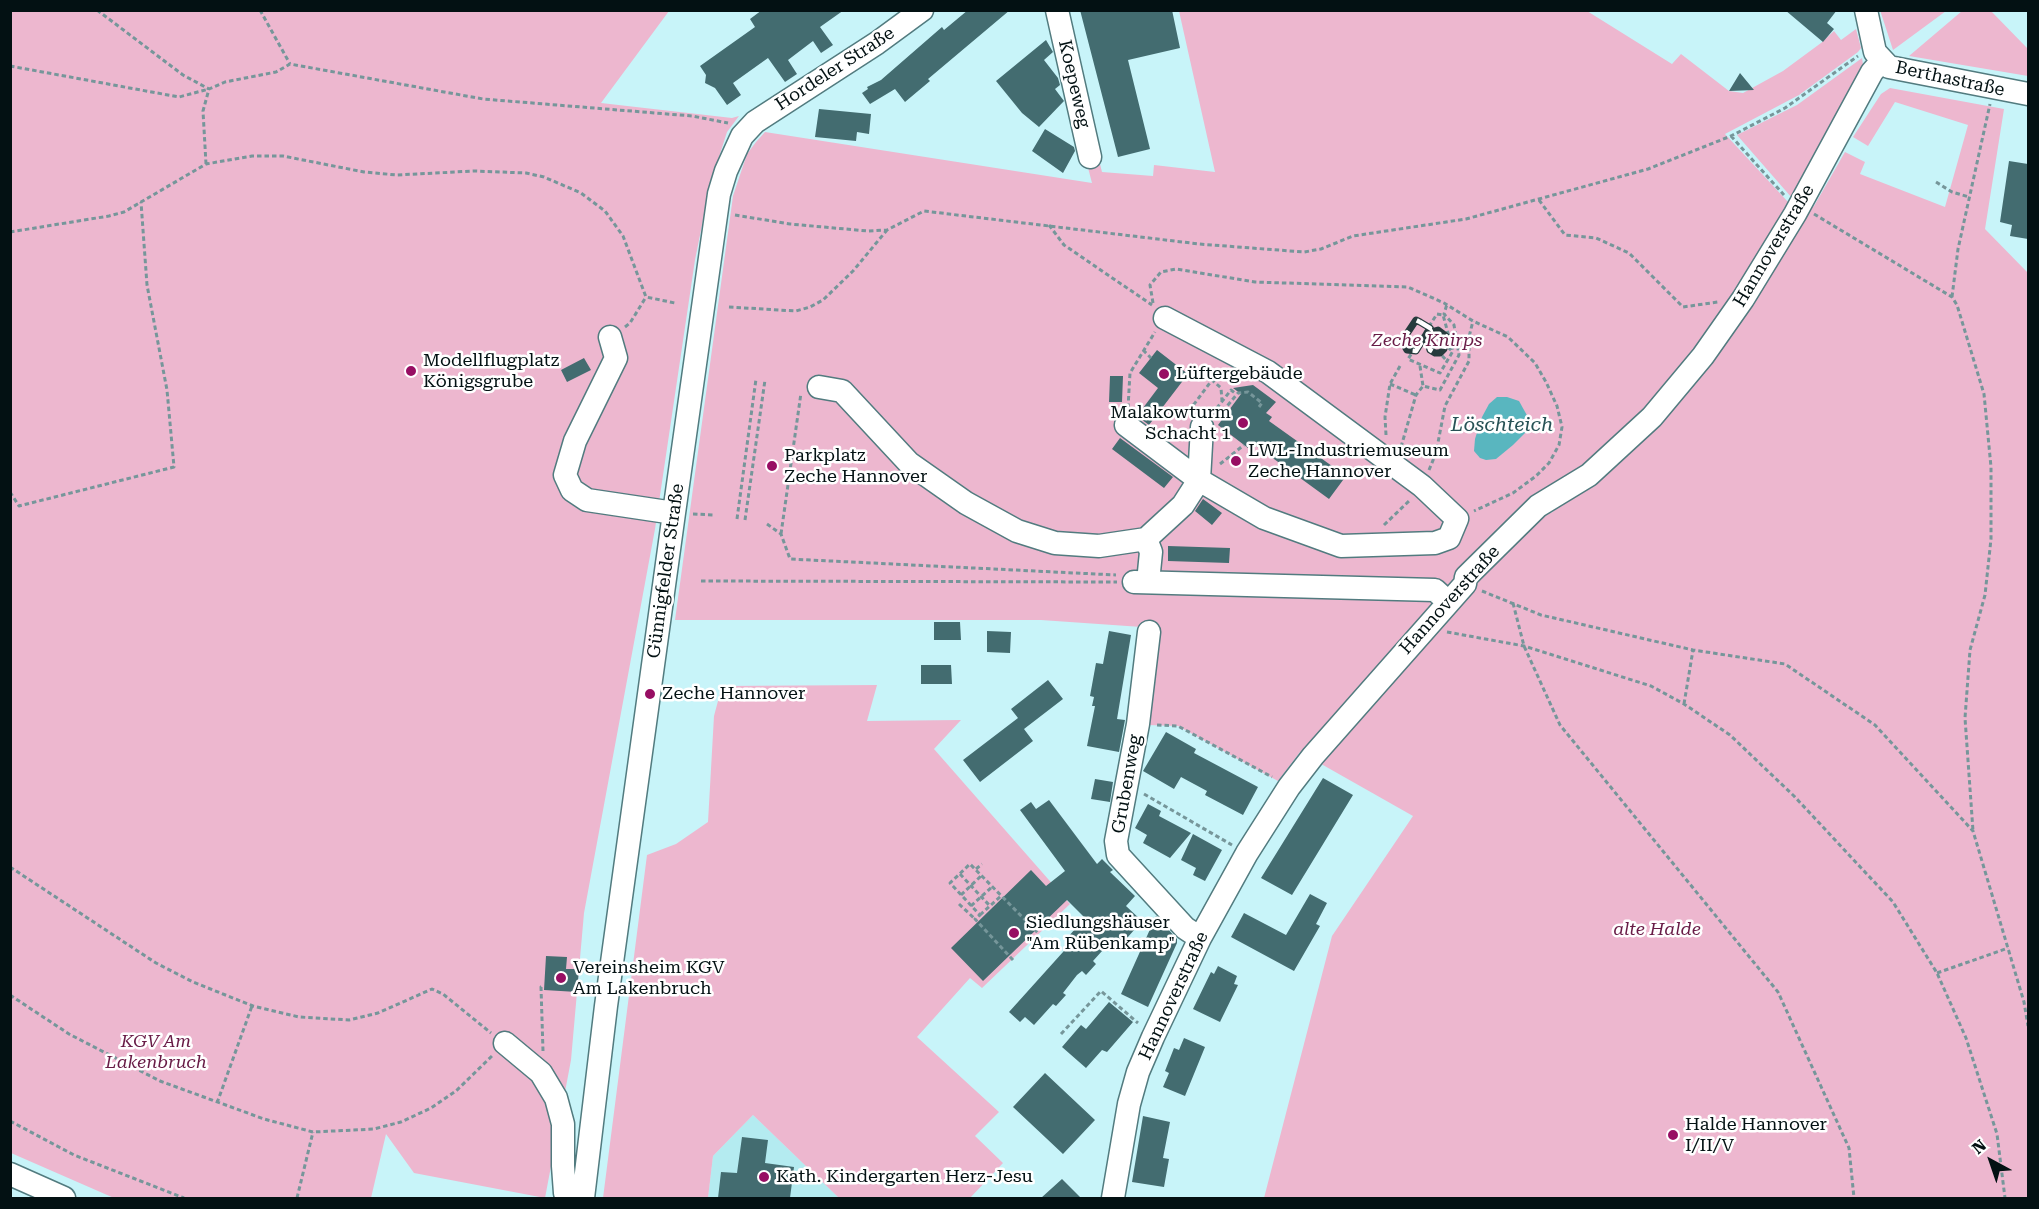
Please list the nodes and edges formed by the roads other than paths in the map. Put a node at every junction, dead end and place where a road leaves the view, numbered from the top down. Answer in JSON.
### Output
{"nodes":[{"id":1,"x":922,"y":10,"type":"edge"},
{"id":2,"x":1058,"y":10,"type":"edge"},
{"id":3,"x":1867,"y":15,"type":"edge"},
{"id":4,"x":1877,"y":52,"type":"junction"},
{"id":5,"x":2028,"y":94,"type":"edge"},
{"id":6,"x":748,"y":130,"type":"joint"},
{"id":7,"x":1090,"y":157,"type":"dead end"},
{"id":8,"x":1158,"y":319,"type":"road end"},
{"id":9,"x":610,"y":337,"type":"road end"},
{"id":10,"x":810,"y":386,"type":"road end"},
{"id":11,"x":1208,"y":424,"type":"road end"},
{"id":12,"x":1126,"y":425,"type":"road end"},
{"id":13,"x":1199,"y":480,"type":"junction"},
{"id":14,"x":674,"y":513,"type":"junction"},
{"id":15,"x":1146,"y":539,"type":"junction"},
{"id":16,"x":1447,"y":601,"type":"junction"},
{"id":17,"x":1149,"y":632,"type":"dead end"},
{"id":18,"x":1200,"y":938,"type":"junction"},
{"id":19,"x":505,"y":1043,"type":"road end"},
{"id":20,"x":10,"y":1173,"type":"edge"},
{"id":21,"x":64,"y":1198,"type":"edge"},
{"id":22,"x":568,"y":1198,"type":"edge"},
{"id":23,"x":583,"y":1198,"type":"edge"},
{"id":24,"x":1113,"y":1198,"type":"edge"}],
"edges":[{"from":1,"to":6,"type":"street","name":"Hordeler Straße"},
{"from":2,"to":7,"type":"street","name":"Koepeweg"},
{"from":3,"to":4,"type":"street"},
{"from":4,"to":5,"type":"street","name":"Berthastraße"},
{"from":4,"to":16,"type":"street","name":"Hannoverstraße"},
{"from":6,"to":14,"type":"street","name":"Günnigfelder Straße"},
{"from":8,"to":13,"type":"street"},
{"from":9,"to":14,"type":"street"},
{"from":10,"to":15,"type":"street"},
{"from":11,"to":13,"type":"street"},
{"from":12,"to":13,"type":"street"},
{"from":13,"to":15,"type":"street"},
{"from":14,"to":23,"type":"street","name":"Günnigfelder Straße"},
{"from":15,"to":16,"type":"street"},
{"from":16,"to":18,"type":"street","name":"Hannoverstraße"},
{"from":17,"to":18,"type":"street","name":"Grubenweg"},
{"from":18,"to":24,"type":"street","name":"Hannoverstraße"},
{"from":19,"to":22,"type":"street"},
{"from":20,"to":21,"type":"street"}]}
